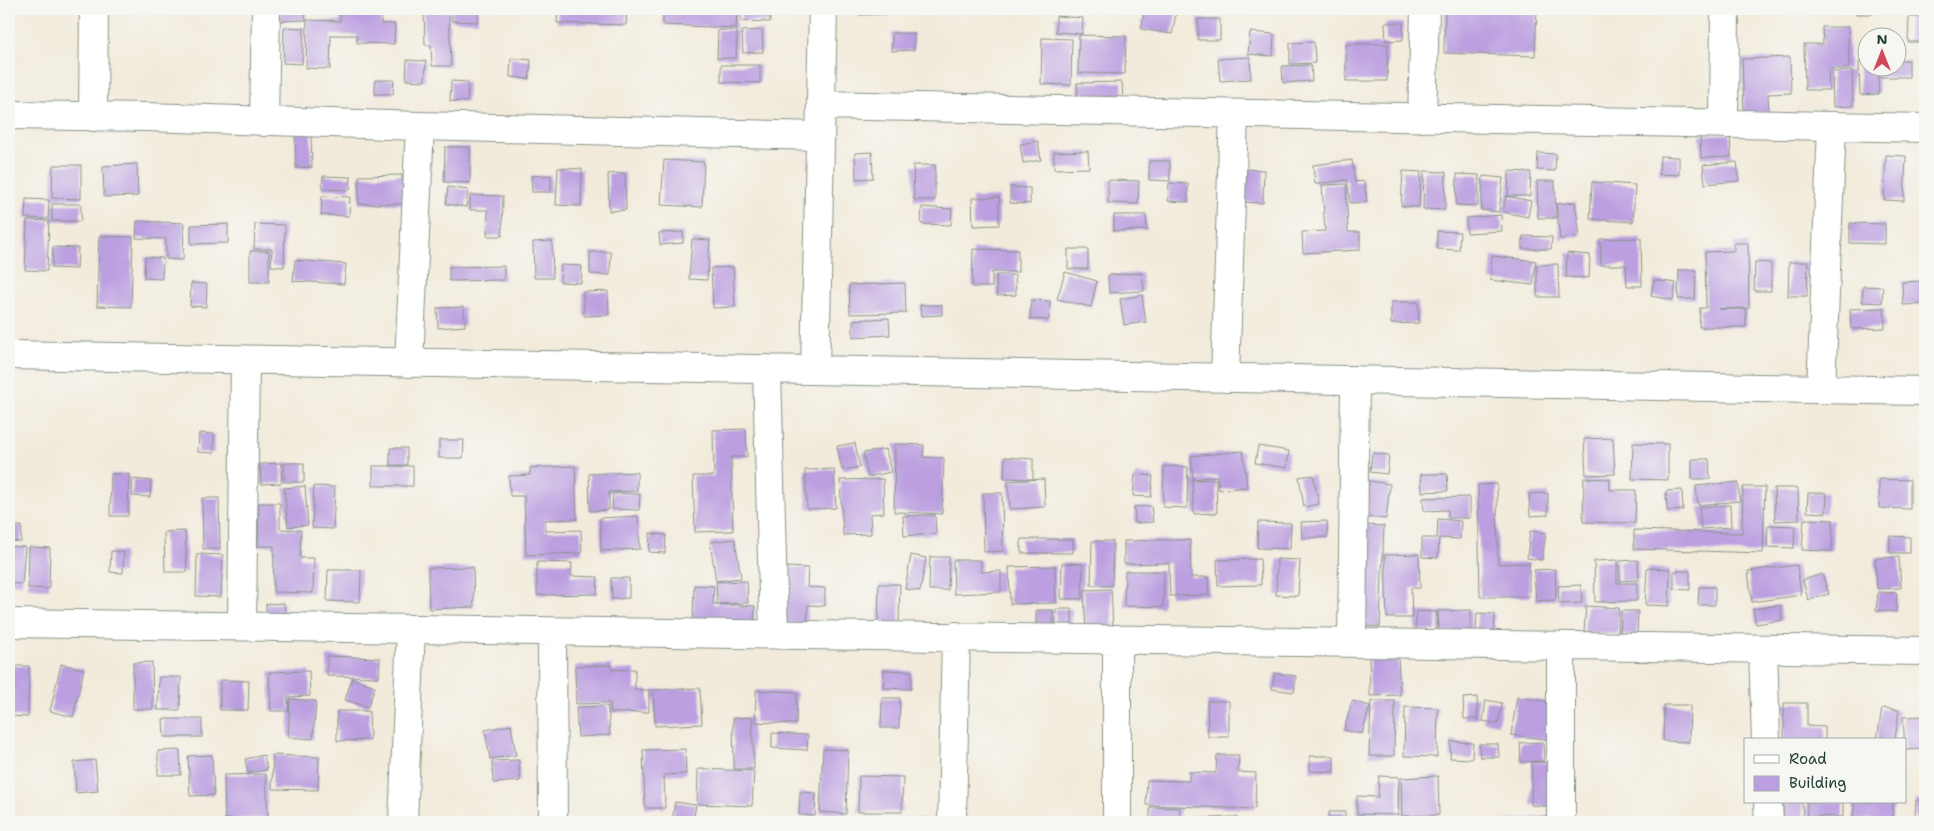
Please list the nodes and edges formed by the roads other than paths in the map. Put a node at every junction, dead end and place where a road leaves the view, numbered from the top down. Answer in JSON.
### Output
{"nodes":[{"id":1,"x":94,"y":9,"type":"edge"},
{"id":2,"x":266,"y":9,"type":"edge"},
{"id":3,"x":823,"y":9,"type":"edge"},
{"id":4,"x":1425,"y":9,"type":"edge"},
{"id":5,"x":1725,"y":9,"type":"edge"},
{"id":6,"x":821,"y":105,"type":"junction"},
{"id":7,"x":1234,"y":114,"type":"junction"},
{"id":8,"x":9,"y":115,"type":"edge"},
{"id":9,"x":93,"y":117,"type":"junction"},
{"id":10,"x":1422,"y":118,"type":"junction"},
{"id":11,"x":264,"y":122,"type":"junction"},
{"id":12,"x":1724,"y":124,"type":"junction"},
{"id":13,"x":420,"y":126,"type":"junction"},
{"id":14,"x":1832,"y":126,"type":"junction"},
{"id":15,"x":1925,"y":128,"type":"edge"},
{"id":16,"x":820,"y":136,"type":"junction"},
{"id":17,"x":9,"y":355,"type":"edge"},
{"id":18,"x":245,"y":360,"type":"junction"},
{"id":19,"x":409,"y":363,"type":"junction"},
{"id":20,"x":766,"y":369,"type":"junction"},
{"id":21,"x":815,"y":370,"type":"junction"},
{"id":22,"x":1225,"y":378,"type":"junction"},
{"id":23,"x":1355,"y":380,"type":"junction"},
{"id":24,"x":1821,"y":389,"type":"junction"},
{"id":25,"x":1925,"y":391,"type":"edge"},
{"id":26,"x":9,"y":623,"type":"edge"},
{"id":27,"x":242,"y":626,"type":"junction"},
{"id":28,"x":412,"y":629,"type":"junction"},
{"id":29,"x":552,"y":632,"type":"junction"},
{"id":30,"x":774,"y":634,"type":"junction"},
{"id":31,"x":956,"y":636,"type":"junction"},
{"id":32,"x":1117,"y":639,"type":"junction"},
{"id":33,"x":1352,"y":643,"type":"junction"},
{"id":34,"x":1561,"y":646,"type":"junction"},
{"id":35,"x":1763,"y":649,"type":"junction"},
{"id":36,"x":1925,"y":651,"type":"edge"},
{"id":37,"x":1766,"y":738,"type":"edge"},
{"id":38,"x":1768,"y":804,"type":"edge"},
{"id":39,"x":403,"y":822,"type":"edge"},
{"id":40,"x":553,"y":822,"type":"edge"},
{"id":41,"x":952,"y":822,"type":"edge"},
{"id":42,"x":1117,"y":822,"type":"edge"},
{"id":43,"x":1561,"y":822,"type":"edge"},
{"id":44,"x":1768,"y":822,"type":"edge"}],
"edges":[{"from":1,"to":9,"type":"street"},
{"from":2,"to":11,"type":"street"},
{"from":3,"to":6,"type":"street"},
{"from":4,"to":10,"type":"street"},
{"from":5,"to":12,"type":"street"},
{"from":6,"to":7,"type":"street"},
{"from":6,"to":16,"type":"street"},
{"from":7,"to":10,"type":"street"},
{"from":7,"to":22,"type":"street"},
{"from":8,"to":9,"type":"street"},
{"from":9,"to":11,"type":"street"},
{"from":10,"to":12,"type":"street"},
{"from":11,"to":13,"type":"street"},
{"from":12,"to":14,"type":"street"},
{"from":13,"to":16,"type":"street"},
{"from":13,"to":19,"type":"street"},
{"from":14,"to":15,"type":"street"},
{"from":14,"to":24,"type":"street"},
{"from":16,"to":21,"type":"street"},
{"from":17,"to":18,"type":"street"},
{"from":18,"to":19,"type":"street"},
{"from":18,"to":27,"type":"street"},
{"from":19,"to":20,"type":"street"},
{"from":20,"to":21,"type":"street"},
{"from":20,"to":30,"type":"street"},
{"from":21,"to":22,"type":"street"},
{"from":22,"to":23,"type":"street"},
{"from":23,"to":24,"type":"street"},
{"from":23,"to":33,"type":"street"},
{"from":24,"to":25,"type":"street"},
{"from":26,"to":27,"type":"street"},
{"from":27,"to":28,"type":"street"},
{"from":28,"to":29,"type":"street"},
{"from":28,"to":39,"type":"street"},
{"from":29,"to":30,"type":"street"},
{"from":29,"to":40,"type":"street"},
{"from":30,"to":31,"type":"street"},
{"from":31,"to":32,"type":"street"},
{"from":31,"to":41,"type":"street"},
{"from":32,"to":33,"type":"street"},
{"from":32,"to":42,"type":"street"},
{"from":33,"to":34,"type":"street"},
{"from":34,"to":35,"type":"street"},
{"from":34,"to":43,"type":"street"},
{"from":35,"to":36,"type":"street"},
{"from":35,"to":37,"type":"street"},
{"from":38,"to":44,"type":"street"}]}
